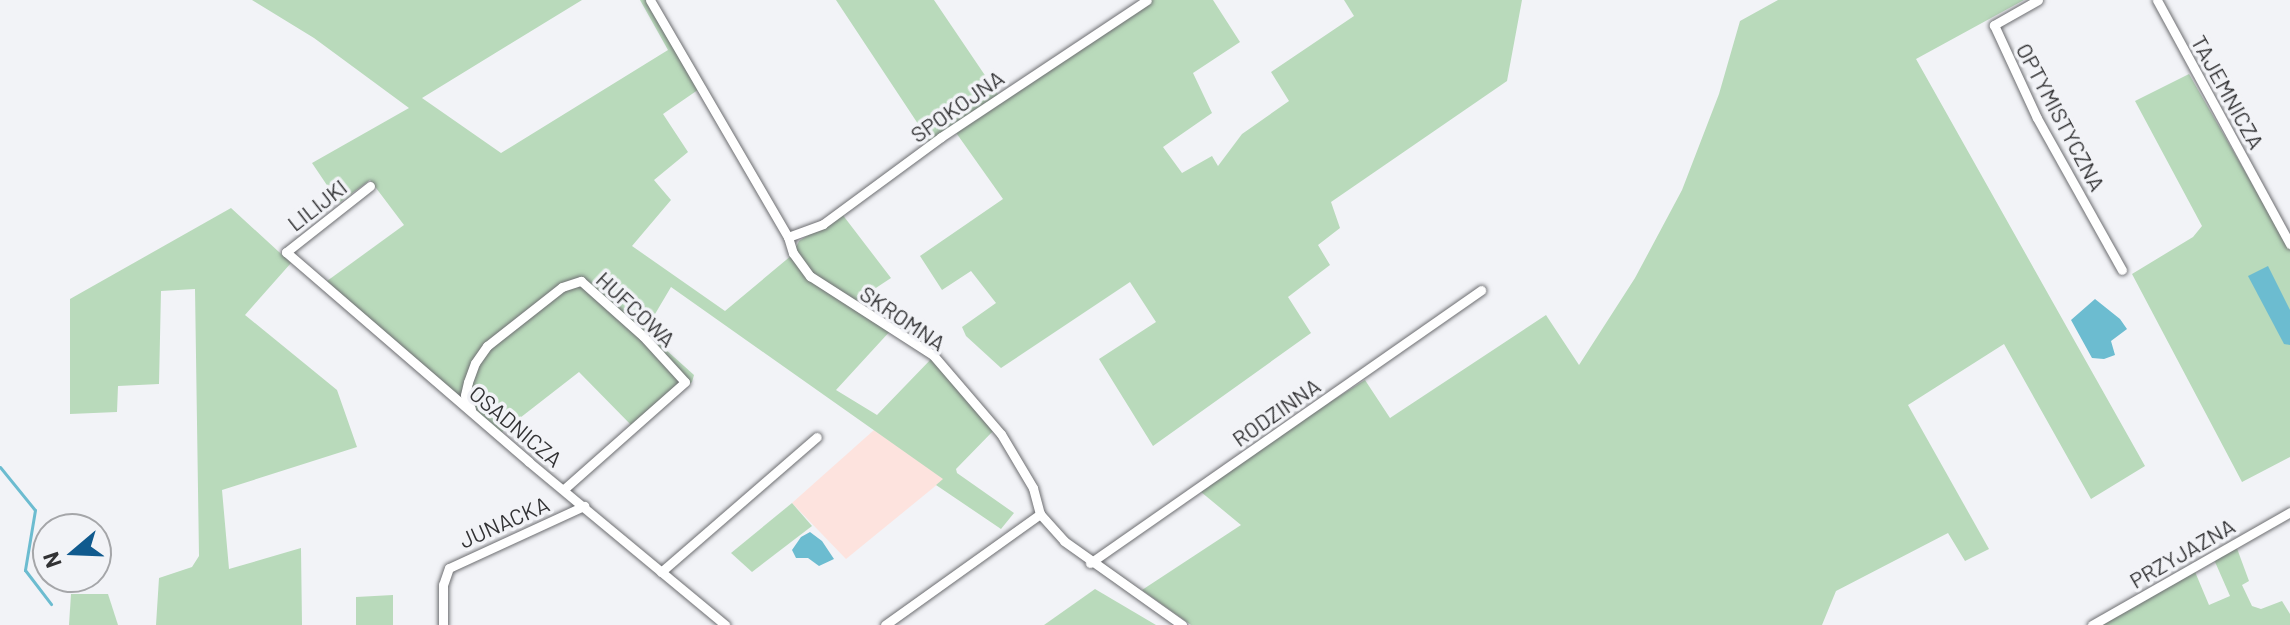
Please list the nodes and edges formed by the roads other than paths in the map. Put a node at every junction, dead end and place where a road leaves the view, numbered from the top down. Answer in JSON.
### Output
{"nodes":[{"id":1,"x":650,"y":0,"type":"edge"},
{"id":2,"x":1147,"y":0,"type":"edge"},
{"id":3,"x":2038,"y":0,"type":"edge"},
{"id":4,"x":2157,"y":0,"type":"edge"},
{"id":5,"x":370,"y":186,"type":"dead end"},
{"id":6,"x":788,"y":237,"type":"junction"},
{"id":7,"x":2290,"y":244,"type":"edge"},
{"id":8,"x":286,"y":252,"type":"joint"},
{"id":9,"x":2122,"y":270,"type":"dead end"},
{"id":10,"x":1481,"y":290,"type":"dead end"},
{"id":11,"x":472,"y":412,"type":"junction"},
{"id":12,"x":817,"y":437,"type":"dead end"},
{"id":13,"x":564,"y":489,"type":"junction"},
{"id":14,"x":584,"y":506,"type":"junction"},
{"id":15,"x":2290,"y":512,"type":"edge"},
{"id":16,"x":1040,"y":514,"type":"junction"},
{"id":17,"x":1090,"y":563,"type":"junction"},
{"id":18,"x":661,"y":572,"type":"junction"},
{"id":19,"x":443,"y":625,"type":"edge"},
{"id":20,"x":725,"y":625,"type":"edge"},
{"id":21,"x":885,"y":625,"type":"edge"},
{"id":22,"x":1182,"y":625,"type":"edge"},
{"id":23,"x":2092,"y":625,"type":"edge"}],
"edges":[{"from":1,"to":6,"type":"street","name":"SKROMNA"},
{"from":2,"to":6,"type":"street","name":"SPOKOJNA"},
{"from":3,"to":9,"type":"street","name":"OPTYMISTYCZNA"},
{"from":4,"to":7,"type":"street","name":"TAJEMNICZA"},
{"from":5,"to":8,"type":"street","name":"LILIJKI"},
{"from":6,"to":16,"type":"street","name":"SKROMNA"},
{"from":8,"to":11,"type":"street","name":"OSADNICZA"},
{"from":10,"to":17,"type":"street","name":"RODZINNA"},
{"from":11,"to":13,"type":"street","name":"OSADNICZA"},
{"from":11,"to":13,"type":"street","name":"HUFCOWA"},
{"from":12,"to":18,"type":"street"},
{"from":13,"to":14,"type":"street","name":"OSADNICZA"},
{"from":14,"to":18,"type":"street","name":"OSADNICZA"},
{"from":14,"to":19,"type":"street","name":"JUNACKA"},
{"from":15,"to":23,"type":"street","name":"PRZYJAZNA"},
{"from":16,"to":17,"type":"street","name":"SKROMNA"},
{"from":16,"to":21,"type":"street"},
{"from":17,"to":22,"type":"street","name":"SKROMNA"},
{"from":18,"to":20,"type":"street","name":"OSADNICZA"}]}
